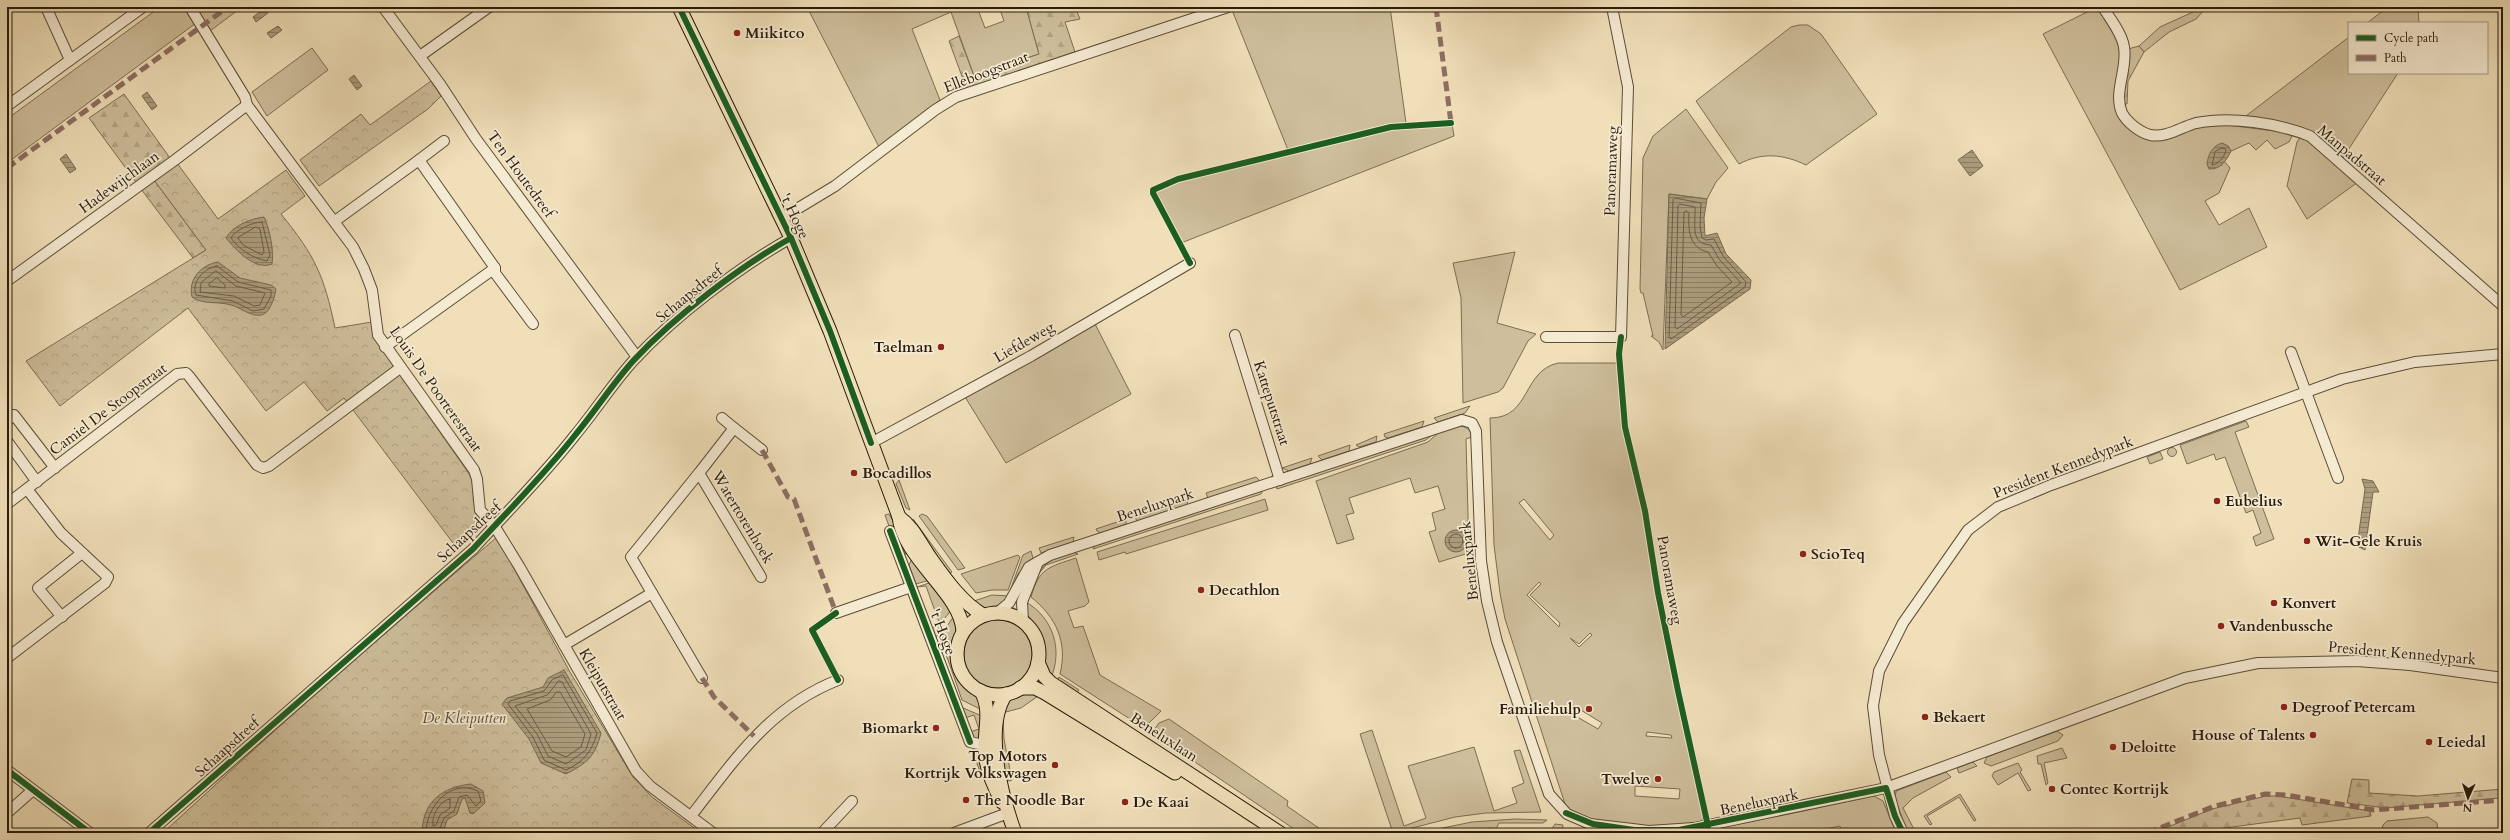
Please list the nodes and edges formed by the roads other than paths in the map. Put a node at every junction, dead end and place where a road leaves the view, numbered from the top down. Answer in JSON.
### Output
{"nodes":[{"id":1,"x":46,"y":7,"type":"edge"},
{"id":2,"x":143,"y":7,"type":"edge"},
{"id":3,"x":190,"y":7,"type":"edge"},
{"id":4,"x":383,"y":7,"type":"edge"},
{"id":5,"x":489,"y":7,"type":"edge"},
{"id":6,"x":679,"y":7,"type":"edge"},
{"id":7,"x":1228,"y":7,"type":"edge"},
{"id":8,"x":1612,"y":7,"type":"edge"},
{"id":9,"x":2103,"y":7,"type":"edge"},
{"id":10,"x":420,"y":56,"type":"junction"},
{"id":11,"x":70,"y":60,"type":"junction"},
{"id":12,"x":247,"y":105,"type":"junction"},
{"id":13,"x":7,"y":106,"type":"edge"},
{"id":14,"x":444,"y":141,"type":"dead end"},
{"id":15,"x":419,"y":160,"type":"junction"},
{"id":16,"x":782,"y":218,"type":"junction"},
{"id":17,"x":335,"y":221,"type":"junction"},
{"id":18,"x":791,"y":238,"type":"junction"},
{"id":19,"x":1190,"y":263,"type":"dead end"},
{"id":20,"x":495,"y":268,"type":"junction"},
{"id":21,"x":7,"y":281,"type":"edge"},
{"id":22,"x":2503,"y":306,"type":"edge"},
{"id":23,"x":533,"y":324,"type":"dead end"},
{"id":24,"x":1235,"y":335,"type":"dead end"},
{"id":25,"x":1546,"y":337,"type":"dead end"},
{"id":26,"x":385,"y":347,"type":"junction"},
{"id":27,"x":2291,"y":352,"type":"dead end"},
{"id":28,"x":2503,"y":354,"type":"edge"},
{"id":29,"x":637,"y":357,"type":"junction"},
{"id":30,"x":400,"y":368,"type":"junction"},
{"id":31,"x":2306,"y":392,"type":"junction"},
{"id":32,"x":722,"y":418,"type":"dead end"},
{"id":33,"x":7,"y":421,"type":"edge"},
{"id":34,"x":734,"y":428,"type":"junction"},
{"id":35,"x":7,"y":441,"type":"edge"},
{"id":36,"x":871,"y":443,"type":"junction"},
{"id":37,"x":762,"y":450,"type":"dead end"},
{"id":38,"x":55,"y":468,"type":"junction"},
{"id":39,"x":699,"y":473,"type":"junction"},
{"id":40,"x":2338,"y":478,"type":"dead end"},
{"id":41,"x":1280,"y":480,"type":"junction"},
{"id":42,"x":36,"y":482,"type":"junction"},
{"id":43,"x":27,"y":489,"type":"junction"},
{"id":44,"x":7,"y":504,"type":"edge"},
{"id":45,"x":899,"y":517,"type":"junction"},
{"id":46,"x":496,"y":527,"type":"junction"},
{"id":47,"x":890,"y":531,"type":"dead end"},
{"id":48,"x":82,"y":553,"type":"junction"},
{"id":49,"x":1038,"y":562,"type":"junction"},
{"id":50,"x":761,"y":577,"type":"dead end"},
{"id":51,"x":911,"y":587,"type":"junction"},
{"id":52,"x":652,"y":593,"type":"junction"},
{"id":53,"x":836,"y":613,"type":"dead end"},
{"id":54,"x":997,"y":613,"type":"junction"},
{"id":55,"x":983,"y":615,"type":"junction"},
{"id":56,"x":62,"y":617,"type":"junction"},
{"id":57,"x":1023,"y":622,"type":"junction"},
{"id":58,"x":963,"y":631,"type":"junction"},
{"id":59,"x":564,"y":645,"type":"junction"},
{"id":60,"x":7,"y":658,"type":"edge"},
{"id":61,"x":1038,"y":662,"type":"junction"},
{"id":62,"x":702,"y":678,"type":"dead end"},
{"id":63,"x":2503,"y":678,"type":"edge"},
{"id":64,"x":838,"y":680,"type":"dead end"},
{"id":65,"x":1020,"y":688,"type":"junction"},
{"id":66,"x":981,"y":691,"type":"junction"},
{"id":67,"x":1006,"y":694,"type":"junction"},
{"id":68,"x":990,"y":747,"type":"junction"},
{"id":69,"x":7,"y":770,"type":"edge"},
{"id":70,"x":1886,"y":788,"type":"junction"},
{"id":71,"x":33,"y":790,"type":"junction"},
{"id":72,"x":852,"y":801,"type":"dead end"},
{"id":73,"x":7,"y":813,"type":"edge"},
{"id":74,"x":1008,"y":813,"type":"junction"},
{"id":75,"x":691,"y":816,"type":"junction"},
{"id":76,"x":90,"y":833,"type":"edge"},
{"id":77,"x":149,"y":833,"type":"edge"},
{"id":78,"x":713,"y":833,"type":"edge"},
{"id":79,"x":822,"y":833,"type":"edge"},
{"id":80,"x":954,"y":833,"type":"edge"},
{"id":81,"x":1015,"y":833,"type":"edge"},
{"id":82,"x":1268,"y":833,"type":"edge"},
{"id":83,"x":1280,"y":833,"type":"edge"},
{"id":84,"x":1903,"y":833,"type":"edge"}],
"edges":[{"from":1,"to":11,"type":"street"},
{"from":2,"to":11,"type":"street"},
{"from":3,"to":12,"type":"street"},
{"from":4,"to":10,"type":"street","name":"Ten Houtedreef"},
{"from":5,"to":10,"type":"street"},
{"from":6,"to":16,"type":"main road","name":"'t Hoge"},
{"from":7,"to":16,"type":"street","name":"Elleboogstraat"},
{"from":8,"to":25,"type":"street","name":"Panoramaweg"},
{"from":9,"to":22,"type":"street","name":"Manpadstraat"},
{"from":10,"to":29,"type":"street","name":"Ten Houtedreef"},
{"from":11,"to":13,"type":"street"},
{"from":12,"to":17,"type":"street","name":"Louis De Poorterestraat"},
{"from":12,"to":21,"type":"street","name":"Hadewijchlaan"},
{"from":14,"to":15,"type":"street"},
{"from":15,"to":17,"type":"street"},
{"from":15,"to":20,"type":"street"},
{"from":16,"to":18,"type":"main road","name":"'t Hoge"},
{"from":17,"to":26,"type":"street","name":"Louis De Poorterestraat"},
{"from":18,"to":29,"type":"street","name":"Schaapsdreef"},
{"from":18,"to":36,"type":"main road","name":"'t Hoge"},
{"from":19,"to":36,"type":"street","name":"Liefdeweg"},
{"from":20,"to":23,"type":"street"},
{"from":20,"to":26,"type":"street"},
{"from":24,"to":41,"type":"street","name":"Katteputstraat"},
{"from":26,"to":30,"type":"street","name":"Louis De Poorterestraat"},
{"from":27,"to":31,"type":"street"},
{"from":28,"to":31,"type":"street","name":"President Kennedypark"},
{"from":29,"to":46,"type":"street","name":"Schaapsdreef"},
{"from":30,"to":38,"type":"street","name":"Camiel De Stoopstraat"},
{"from":30,"to":46,"type":"street","name":"Louis De Poorterestraat"},
{"from":31,"to":40,"type":"street"},
{"from":31,"to":70,"type":"street","name":"President Kennedypark"},
{"from":32,"to":34,"type":"street"},
{"from":33,"to":38,"type":"street"},
{"from":34,"to":37,"type":"street"},
{"from":34,"to":39,"type":"street","name":"Watertorenhoek"},
{"from":35,"to":42,"type":"street"},
{"from":36,"to":45,"type":"main road","name":"'t Hoge"},
{"from":38,"to":42,"type":"street","name":"Camiel De Stoopstraat"},
{"from":39,"to":50,"type":"street","name":"Watertorenhoek"},
{"from":39,"to":52,"type":"street","name":"Watertorenhoek"},
{"from":41,"to":49,"type":"street","name":"Beneluxpark"},
{"from":41,"to":70,"type":"street","name":"Beneluxpark"},
{"from":42,"to":43,"type":"street","name":"Camiel De Stoopstraat"},
{"from":43,"to":44,"type":"street","name":"Camiel De Stoopstraat"},
{"from":43,"to":48,"type":"street"},
{"from":45,"to":55,"type":"main road","name":"'t Hoge"},
{"from":45,"to":58,"type":"main road","name":"'t Hoge"},
{"from":46,"to":59,"type":"street","name":"Kleiputstraat"},
{"from":46,"to":77,"type":"street","name":"Schaapsdreef"},
{"from":47,"to":51,"type":"street","name":"'t Hoge"},
{"from":48,"to":56,"type":"street"},
{"from":48,"to":56,"type":"street"},
{"from":49,"to":54,"type":"street","name":"Beneluxpark"},
{"from":49,"to":57,"type":"street"},
{"from":51,"to":53,"type":"street"},
{"from":51,"to":68,"type":"street","name":"'t Hoge"},
{"from":52,"to":59,"type":"street"},
{"from":52,"to":62,"type":"street","name":"Watertorenhoek"},
{"from":54,"to":55,"type":"main road"},
{"from":54,"to":57,"type":"main road"},
{"from":55,"to":58,"type":"main road"},
{"from":56,"to":60,"type":"street"},
{"from":57,"to":61,"type":"main road"},
{"from":58,"to":66,"type":"main road"},
{"from":59,"to":75,"type":"street","name":"Kleiputstraat"},
{"from":61,"to":65,"type":"main road"},
{"from":61,"to":83,"type":"main road","name":"Beneluxlaan"},
{"from":63,"to":70,"type":"street","name":"President Kennedypark"},
{"from":64,"to":75,"type":"street"},
{"from":65,"to":67,"type":"main road"},
{"from":65,"to":82,"type":"main road","name":"Beneluxlaan"},
{"from":66,"to":67,"type":"main road"},
{"from":66,"to":68,"type":"main road"},
{"from":67,"to":68,"type":"main road"},
{"from":68,"to":74,"type":"main road"},
{"from":69,"to":71,"type":"street"},
{"from":70,"to":84,"type":"street","name":"President Kennedypark"},
{"from":71,"to":73,"type":"street"},
{"from":71,"to":76,"type":"street"},
{"from":72,"to":79,"type":"street"},
{"from":74,"to":80,"type":"street"},
{"from":74,"to":81,"type":"main road"},
{"from":75,"to":78,"type":"street","name":"Kleiputstraat"}]}
